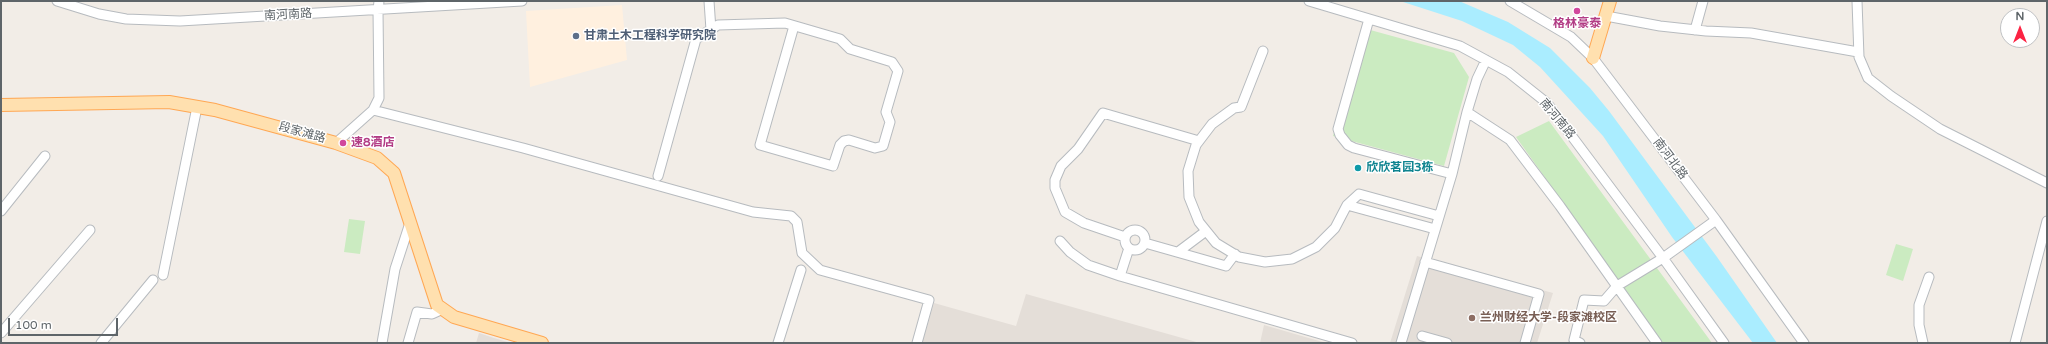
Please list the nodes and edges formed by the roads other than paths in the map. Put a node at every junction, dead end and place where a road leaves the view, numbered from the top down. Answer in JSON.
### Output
{"nodes":[{"id":1,"x":57,"y":1,"type":"edge"},
{"id":2,"x":522,"y":1,"type":"edge"},
{"id":3,"x":709,"y":1,"type":"edge"},
{"id":4,"x":1309,"y":1,"type":"edge"},
{"id":5,"x":1510,"y":1,"type":"edge"},
{"id":6,"x":1610,"y":1,"type":"edge"},
{"id":7,"x":1703,"y":1,"type":"edge"},
{"id":8,"x":1857,"y":1,"type":"edge"},
{"id":9,"x":378,"y":6,"type":"edge"},
{"id":10,"x":1606,"y":16,"type":"junction"},
{"id":11,"x":1369,"y":19,"type":"junction"},
{"id":12,"x":794,"y":26,"type":"junction"},
{"id":13,"x":711,"y":30,"type":"junction"},
{"id":14,"x":1695,"y":30,"type":"junction"},
{"id":15,"x":1263,"y":51,"type":"dead end"},
{"id":16,"x":1858,"y":52,"type":"junction"},
{"id":17,"x":1593,"y":58,"type":"junction"},
{"id":18,"x":1486,"y":60,"type":"junction"},
{"id":19,"x":1,"y":105,"type":"edge"},
{"id":20,"x":198,"y":107,"type":"junction"},
{"id":21,"x":373,"y":110,"type":"junction"},
{"id":22,"x":1467,"y":112,"type":"junction"},
{"id":23,"x":1199,"y":141,"type":"junction"},
{"id":24,"x":336,"y":142,"type":"junction"},
{"id":25,"x":45,"y":156,"type":"dead end"},
{"id":26,"x":1452,"y":174,"type":"junction"},
{"id":27,"x":658,"y":176,"type":"dead end"},
{"id":28,"x":2047,"y":183,"type":"edge"},
{"id":29,"x":1347,"y":204,"type":"junction"},
{"id":30,"x":1,"y":211,"type":"edge"},
{"id":31,"x":1439,"y":216,"type":"junction"},
{"id":32,"x":1716,"y":220,"type":"junction"},
{"id":33,"x":2047,"y":221,"type":"edge"},
{"id":34,"x":410,"y":223,"type":"junction"},
{"id":35,"x":1435,"y":229,"type":"junction"},
{"id":36,"x":90,"y":230,"type":"dead end"},
{"id":37,"x":1206,"y":231,"type":"junction"},
{"id":38,"x":1125,"y":237,"type":"junction"},
{"id":39,"x":1060,"y":241,"type":"dead end"},
{"id":40,"x":1145,"y":243,"type":"junction"},
{"id":41,"x":1129,"y":248,"type":"junction"},
{"id":42,"x":1178,"y":252,"type":"junction"},
{"id":43,"x":1235,"y":254,"type":"junction"},
{"id":44,"x":1663,"y":258,"type":"junction"},
{"id":45,"x":1425,"y":262,"type":"junction"},
{"id":46,"x":801,"y":270,"type":"dead end"},
{"id":47,"x":163,"y":276,"type":"dead end"},
{"id":48,"x":1120,"y":276,"type":"junction"},
{"id":49,"x":1929,"y":277,"type":"dead end"},
{"id":50,"x":153,"y":280,"type":"dead end"},
{"id":51,"x":1617,"y":286,"type":"junction"},
{"id":52,"x":443,"y":309,"type":"junction"},
{"id":53,"x":1,"y":333,"type":"edge"},
{"id":54,"x":1422,"y":336,"type":"dead end"},
{"id":55,"x":101,"y":343,"type":"edge"},
{"id":56,"x":382,"y":343,"type":"edge"},
{"id":57,"x":408,"y":343,"type":"edge"},
{"id":58,"x":542,"y":343,"type":"edge"},
{"id":59,"x":778,"y":343,"type":"edge"},
{"id":60,"x":917,"y":343,"type":"edge"},
{"id":61,"x":1352,"y":343,"type":"edge"},
{"id":62,"x":1401,"y":343,"type":"edge"},
{"id":63,"x":1447,"y":343,"type":"edge"},
{"id":64,"x":1525,"y":343,"type":"edge"},
{"id":65,"x":1580,"y":343,"type":"edge"},
{"id":66,"x":1657,"y":343,"type":"edge"},
{"id":67,"x":1724,"y":343,"type":"edge"},
{"id":68,"x":1804,"y":343,"type":"edge"},
{"id":69,"x":1923,"y":343,"type":"edge"},
{"id":70,"x":2015,"y":343,"type":"edge"}],
"edges":[{"from":1,"to":9,"type":"street","name":"南河南路"},
{"from":2,"to":9,"type":"street","name":"南河南路"},
{"from":3,"to":13,"type":"street"},
{"from":4,"to":11,"type":"street","name":"南河南路"},
{"from":5,"to":17,"type":"street","name":"南河北路"},
{"from":6,"to":10,"type":"main road"},
{"from":7,"to":14,"type":"street"},
{"from":8,"to":16,"type":"street"},
{"from":9,"to":21,"type":"street"},
{"from":10,"to":14,"type":"street"},
{"from":10,"to":17,"type":"main road"},
{"from":11,"to":18,"type":"street","name":"南河南路"},
{"from":11,"to":26,"type":"street"},
{"from":12,"to":12,"type":"street"},
{"from":12,"to":13,"type":"street"},
{"from":13,"to":27,"type":"street"},
{"from":14,"to":16,"type":"street"},
{"from":15,"to":23,"type":"street"},
{"from":16,"to":28,"type":"street"},
{"from":17,"to":32,"type":"street","name":"南河北路"},
{"from":18,"to":22,"type":"street"},
{"from":18,"to":44,"type":"street","name":"南河南路"},
{"from":19,"to":20,"type":"main road","name":"段家滩路"},
{"from":20,"to":24,"type":"main road","name":"段家滩路"},
{"from":20,"to":47,"type":"street"},
{"from":21,"to":24,"type":"street"},
{"from":21,"to":60,"type":"street"},
{"from":22,"to":26,"type":"street"},
{"from":22,"to":51,"type":"street"},
{"from":23,"to":37,"type":"street"},
{"from":23,"to":38,"type":"street"},
{"from":24,"to":34,"type":"main road","name":"段家滩路"},
{"from":25,"to":30,"type":"street"},
{"from":26,"to":31,"type":"street"},
{"from":29,"to":31,"type":"street"},
{"from":29,"to":35,"type":"street"},
{"from":29,"to":43,"type":"street"},
{"from":31,"to":35,"type":"street"},
{"from":32,"to":44,"type":"street"},
{"from":32,"to":68,"type":"street","name":"南河北路"},
{"from":33,"to":70,"type":"street"},
{"from":34,"to":52,"type":"main road","name":"段家滩路"},
{"from":34,"to":56,"type":"street"},
{"from":35,"to":45,"type":"street"},
{"from":36,"to":53,"type":"street"},
{"from":37,"to":42,"type":"street"},
{"from":37,"to":43,"type":"street"},
{"from":38,"to":40,"type":"street"},
{"from":38,"to":41,"type":"street"},
{"from":39,"to":48,"type":"street"},
{"from":40,"to":41,"type":"street"},
{"from":40,"to":42,"type":"street"},
{"from":41,"to":48,"type":"street"},
{"from":42,"to":43,"type":"street"},
{"from":44,"to":51,"type":"street"},
{"from":44,"to":67,"type":"street","name":"南河南路"},
{"from":45,"to":62,"type":"street"},
{"from":45,"to":64,"type":"street"},
{"from":46,"to":59,"type":"street"},
{"from":48,"to":61,"type":"street"},
{"from":49,"to":69,"type":"street"},
{"from":50,"to":55,"type":"street"},
{"from":51,"to":65,"type":"street"},
{"from":51,"to":66,"type":"street"},
{"from":52,"to":57,"type":"street"},
{"from":52,"to":58,"type":"main road","name":"段家滩路"},
{"from":54,"to":63,"type":"street"}]}
